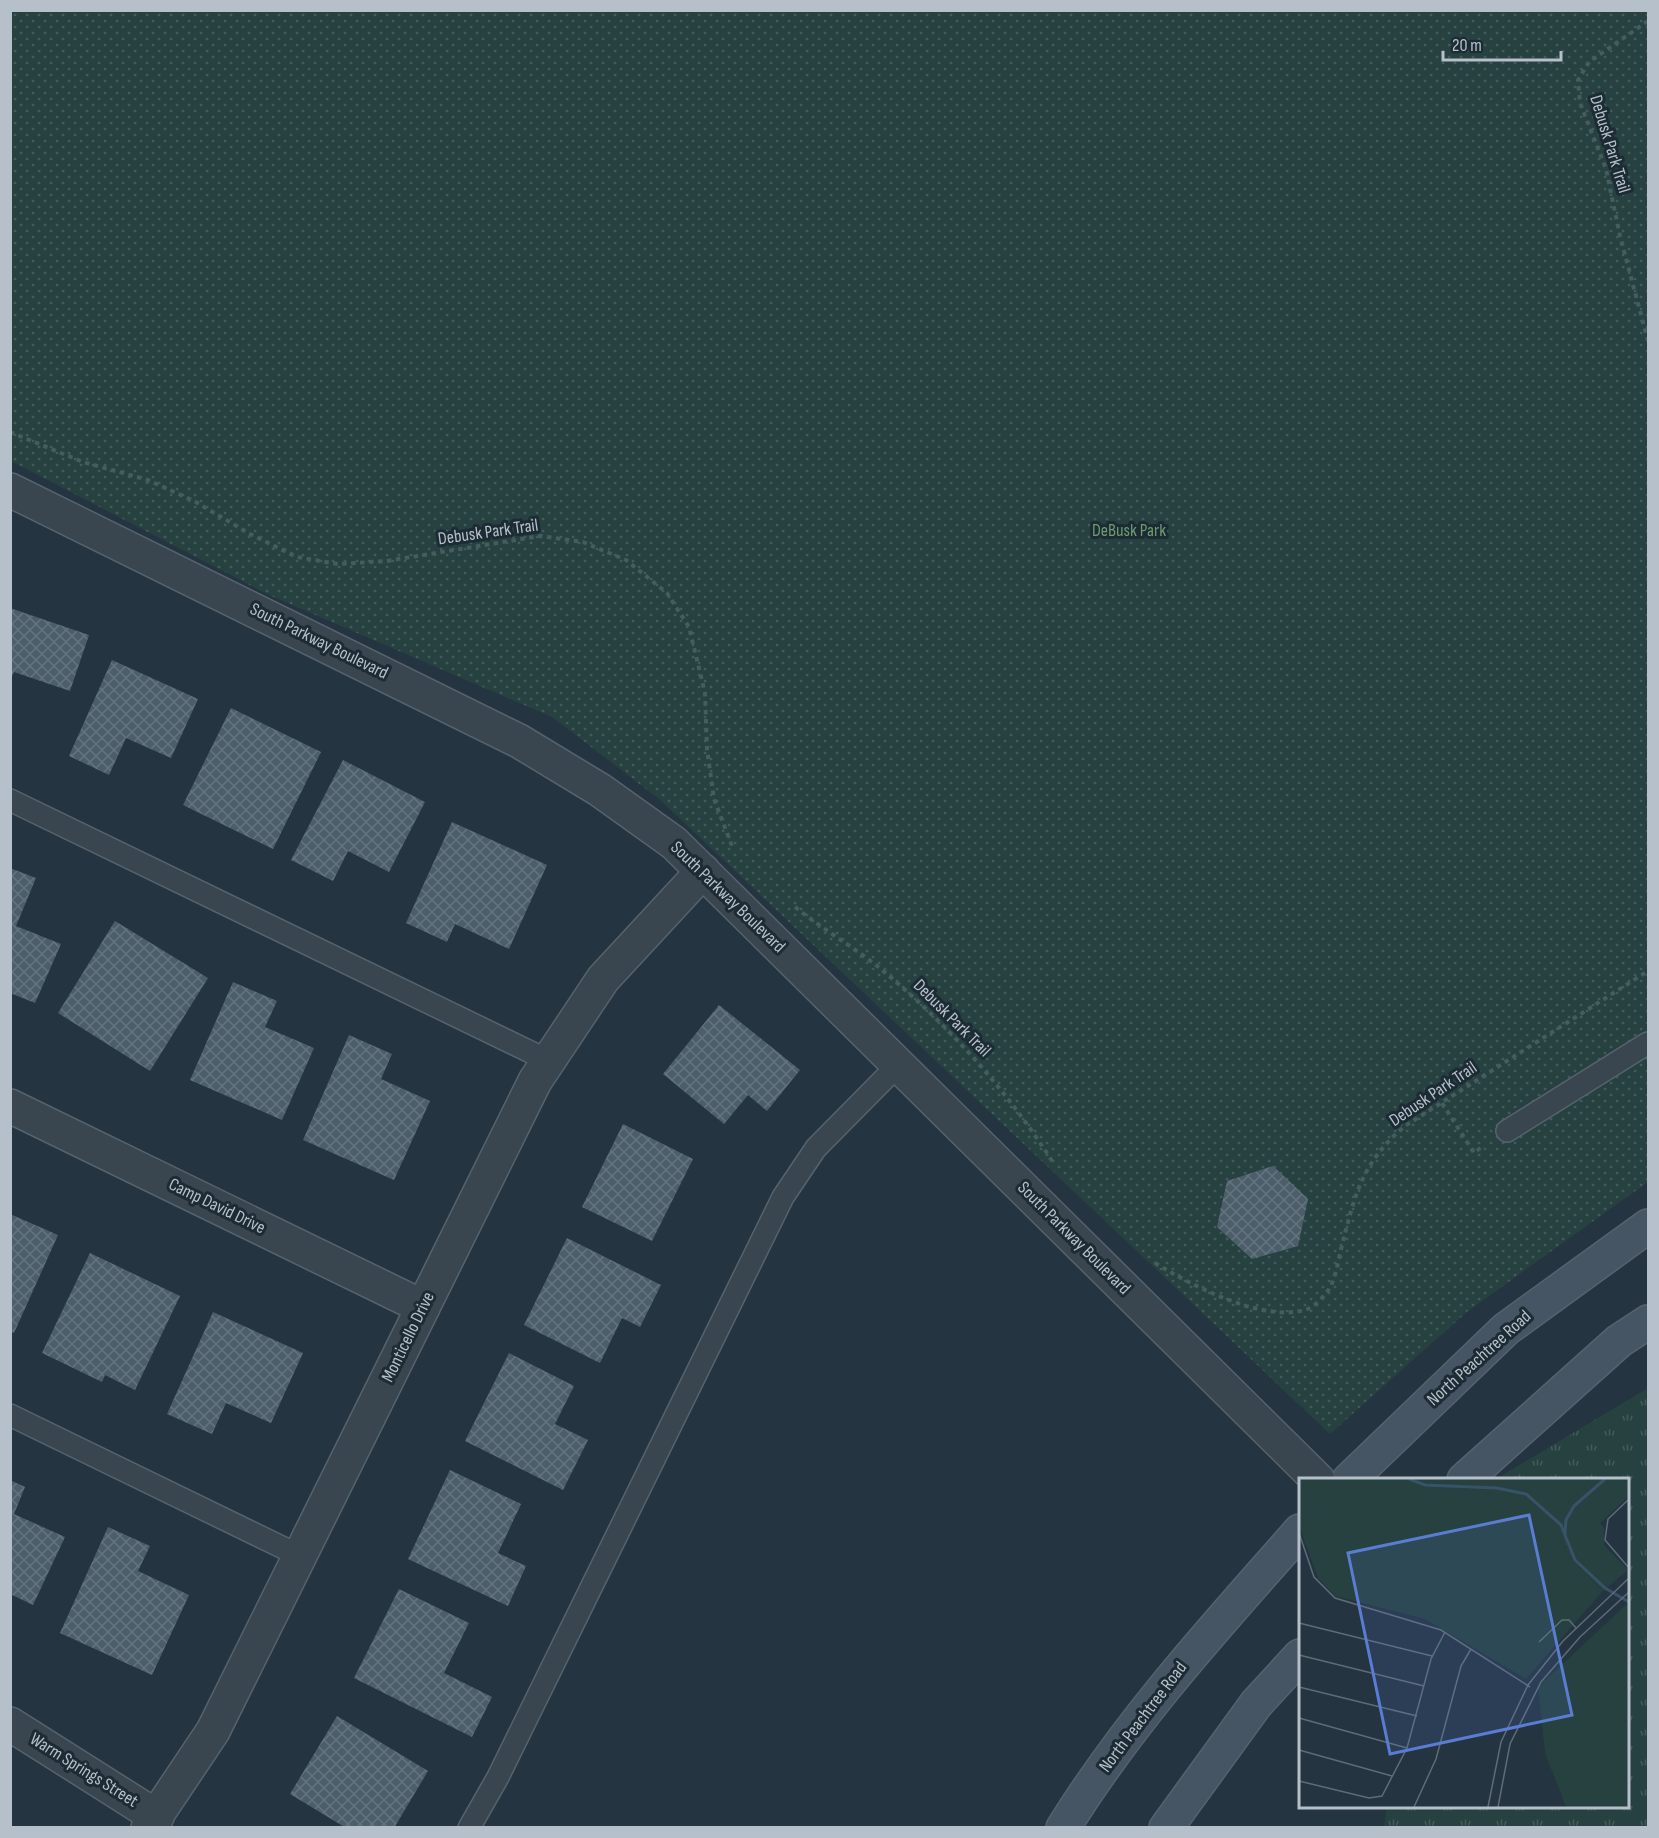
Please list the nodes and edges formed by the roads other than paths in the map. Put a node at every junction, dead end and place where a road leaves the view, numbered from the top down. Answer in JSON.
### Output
{"nodes":[{"id":1,"x":10,"y":490,"type":"edge"},
{"id":2,"x":10,"y":800,"type":"edge"},
{"id":3,"x":703,"y":871,"type":"junction"},
{"id":4,"x":1648,"y":1043,"type":"edge"},
{"id":5,"x":547,"y":1060,"type":"junction"},
{"id":6,"x":899,"y":1064,"type":"junction"},
{"id":7,"x":10,"y":1106,"type":"edge"},
{"id":8,"x":1507,"y":1131,"type":"dead end"},
{"id":9,"x":1648,"y":1226,"type":"edge"},
{"id":10,"x":423,"y":1307,"type":"junction"},
{"id":11,"x":1648,"y":1322,"type":"edge"},
{"id":12,"x":10,"y":1415,"type":"edge"},
{"id":13,"x":1317,"y":1478,"type":"edge"},
{"id":14,"x":1350,"y":1478,"type":"edge"},
{"id":15,"x":1465,"y":1478,"type":"edge"},
{"id":16,"x":1299,"y":1532,"type":"edge"},
{"id":17,"x":300,"y":1556,"type":"junction"},
{"id":18,"x":1299,"y":1657,"type":"edge"},
{"id":19,"x":10,"y":1724,"type":"edge"},
{"id":20,"x":153,"y":1822,"type":"edge"},
{"id":21,"x":469,"y":1827,"type":"edge"},
{"id":22,"x":1063,"y":1827,"type":"edge"},
{"id":23,"x":1166,"y":1827,"type":"edge"}],
"edges":[{"from":1,"to":3,"type":"street","name":"South Parkway Boulevard"},
{"from":2,"to":5,"type":"lane"},
{"from":3,"to":5,"type":"street","name":"Monticello Drive"},
{"from":3,"to":6,"type":"street","name":"South Parkway Boulevard"},
{"from":4,"to":8,"type":"lane"},
{"from":5,"to":10,"type":"street","name":"Monticello Drive"},
{"from":6,"to":13,"type":"street","name":"South Parkway Boulevard"},
{"from":6,"to":21,"type":"lane"},
{"from":7,"to":10,"type":"street","name":"Camp David Drive"},
{"from":9,"to":14,"type":"main road","name":"North Peachtree Road"},
{"from":10,"to":17,"type":"street","name":"Monticello Drive"},
{"from":11,"to":15,"type":"main road"},
{"from":12,"to":17,"type":"lane"},
{"from":16,"to":22,"type":"main road","name":"North Peachtree Road"},
{"from":17,"to":20,"type":"street","name":"Monticello Drive"},
{"from":18,"to":23,"type":"main road"},
{"from":19,"to":20,"type":"street","name":"Warm Springs Street"}]}
